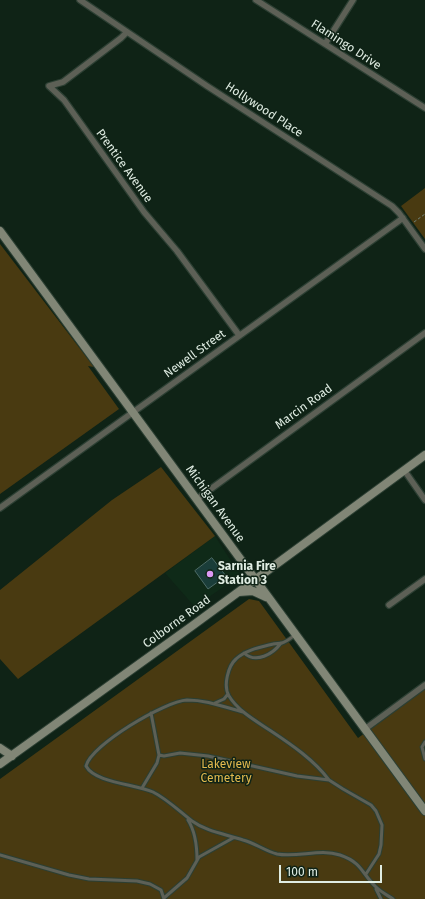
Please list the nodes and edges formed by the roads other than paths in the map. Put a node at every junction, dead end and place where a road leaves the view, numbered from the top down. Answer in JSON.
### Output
{"nodes":[{"id":1,"x":80,"y":0,"type":"edge"},
{"id":2,"x":256,"y":0,"type":"edge"},
{"id":3,"x":353,"y":0,"type":"edge"},
{"id":4,"x":127,"y":32,"type":"junction"},
{"id":5,"x":324,"y":44,"type":"junction"},
{"id":6,"x":425,"y":108,"type":"edge"},
{"id":7,"x":403,"y":218,"type":"junction"},
{"id":8,"x":0,"y":231,"type":"edge"},
{"id":9,"x":425,"y":249,"type":"edge"},
{"id":10,"x":425,"y":333,"type":"edge"},
{"id":11,"x":239,"y":335,"type":"junction"},
{"id":12,"x":132,"y":412,"type":"junction"},
{"id":13,"x":425,"y":455,"type":"edge"},
{"id":14,"x":404,"y":470,"type":"junction"},
{"id":15,"x":196,"y":499,"type":"junction"},
{"id":16,"x":425,"y":500,"type":"edge"},
{"id":17,"x":0,"y":508,"type":"edge"},
{"id":18,"x":255,"y":579,"type":"junction"},
{"id":19,"x":425,"y":579,"type":"edge"},
{"id":20,"x":236,"y":593,"type":"junction"},
{"id":21,"x":269,"y":599,"type":"junction"},
{"id":22,"x":389,"y":605,"type":"dead end"},
{"id":23,"x":296,"y":635,"type":"junction"},
{"id":24,"x":281,"y":643,"type":"junction"},
{"id":25,"x":244,"y":653,"type":"junction"},
{"id":26,"x":425,"y":685,"type":"edge"},
{"id":27,"x":228,"y":694,"type":"junction"},
{"id":28,"x":215,"y":703,"type":"junction"},
{"id":29,"x":244,"y":712,"type":"junction"},
{"id":30,"x":151,"y":713,"type":"junction"},
{"id":31,"x":365,"y":729,"type":"junction"},
{"id":32,"x":425,"y":742,"type":"edge"},
{"id":33,"x":0,"y":748,"type":"edge"},
{"id":34,"x":12,"y":756,"type":"junction"},
{"id":35,"x":160,"y":756,"type":"junction"},
{"id":36,"x":425,"y":758,"type":"edge"},
{"id":37,"x":0,"y":764,"type":"edge"},
{"id":38,"x":329,"y":780,"type":"junction"},
{"id":39,"x":142,"y":788,"type":"junction"},
{"id":40,"x":425,"y":811,"type":"edge"},
{"id":41,"x":186,"y":816,"type":"junction"},
{"id":42,"x":234,"y":837,"type":"junction"},
{"id":43,"x":0,"y":855,"type":"edge"},
{"id":44,"x":197,"y":860,"type":"junction"},
{"id":45,"x":366,"y":874,"type":"junction"},
{"id":46,"x":376,"y":887,"type":"junction"},
{"id":47,"x":164,"y":899,"type":"edge"},
{"id":48,"x":381,"y":899,"type":"edge"},
{"id":49,"x":393,"y":899,"type":"edge"}],
"edges":[{"from":1,"to":4,"type":"street","name":"Hollywood Place"},
{"from":2,"to":5,"type":"street","name":"Flamingo Drive"},
{"from":3,"to":5,"type":"street"},
{"from":4,"to":7,"type":"street","name":"Hollywood Place"},
{"from":4,"to":11,"type":"street","name":"Prentice Avenue"},
{"from":5,"to":6,"type":"street","name":"Flamingo Drive"},
{"from":7,"to":9,"type":"street","name":"Hollywood Place"},
{"from":7,"to":11,"type":"street","name":"Newell Street"},
{"from":8,"to":12,"type":"main road","name":"Michigan Avenue"},
{"from":10,"to":15,"type":"street","name":"Marcin Road"},
{"from":11,"to":12,"type":"street","name":"Newell Street"},
{"from":12,"to":15,"type":"main road","name":"Michigan Avenue"},
{"from":12,"to":17,"type":"street","name":"Newell Street"},
{"from":13,"to":14,"type":"main road","name":"Colborne Road"},
{"from":14,"to":16,"type":"street"},
{"from":14,"to":18,"type":"main road","name":"Colborne Road"},
{"from":15,"to":18,"type":"main road","name":"Michigan Avenue"},
{"from":18,"to":20,"type":"main road","name":"Colborne Road"},
{"from":18,"to":21,"type":"main road","name":"Michigan Avenue"},
{"from":19,"to":22,"type":"street"},
{"from":20,"to":21,"type":"main road"},
{"from":20,"to":34,"type":"main road","name":"Colborne Road"},
{"from":21,"to":23,"type":"main road","name":"Michigan Avenue"},
{"from":23,"to":24,"type":"lane"},
{"from":23,"to":31,"type":"main road","name":"Michigan Avenue"},
{"from":24,"to":25,"type":"lane"},
{"from":24,"to":25,"type":"lane"},
{"from":25,"to":27,"type":"lane"},
{"from":26,"to":31,"type":"street"},
{"from":27,"to":28,"type":"lane"},
{"from":27,"to":29,"type":"lane"},
{"from":28,"to":29,"type":"lane"},
{"from":28,"to":30,"type":"lane"},
{"from":29,"to":38,"type":"lane"},
{"from":30,"to":35,"type":"lane"},
{"from":30,"to":39,"type":"lane"},
{"from":31,"to":40,"type":"main road","name":"Michigan Avenue"},
{"from":32,"to":36,"type":"lane"},
{"from":33,"to":34,"type":"main road"},
{"from":34,"to":37,"type":"main road","name":"Colborne Road"},
{"from":35,"to":38,"type":"lane"},
{"from":35,"to":39,"type":"lane"},
{"from":38,"to":45,"type":"lane"},
{"from":39,"to":41,"type":"lane"},
{"from":41,"to":42,"type":"lane"},
{"from":41,"to":44,"type":"lane"},
{"from":42,"to":44,"type":"lane"},
{"from":42,"to":45,"type":"lane"},
{"from":43,"to":47,"type":"lane"},
{"from":44,"to":47,"type":"lane"},
{"from":45,"to":46,"type":"lane"},
{"from":46,"to":48,"type":"lane"},
{"from":46,"to":49,"type":"lane"}]}
